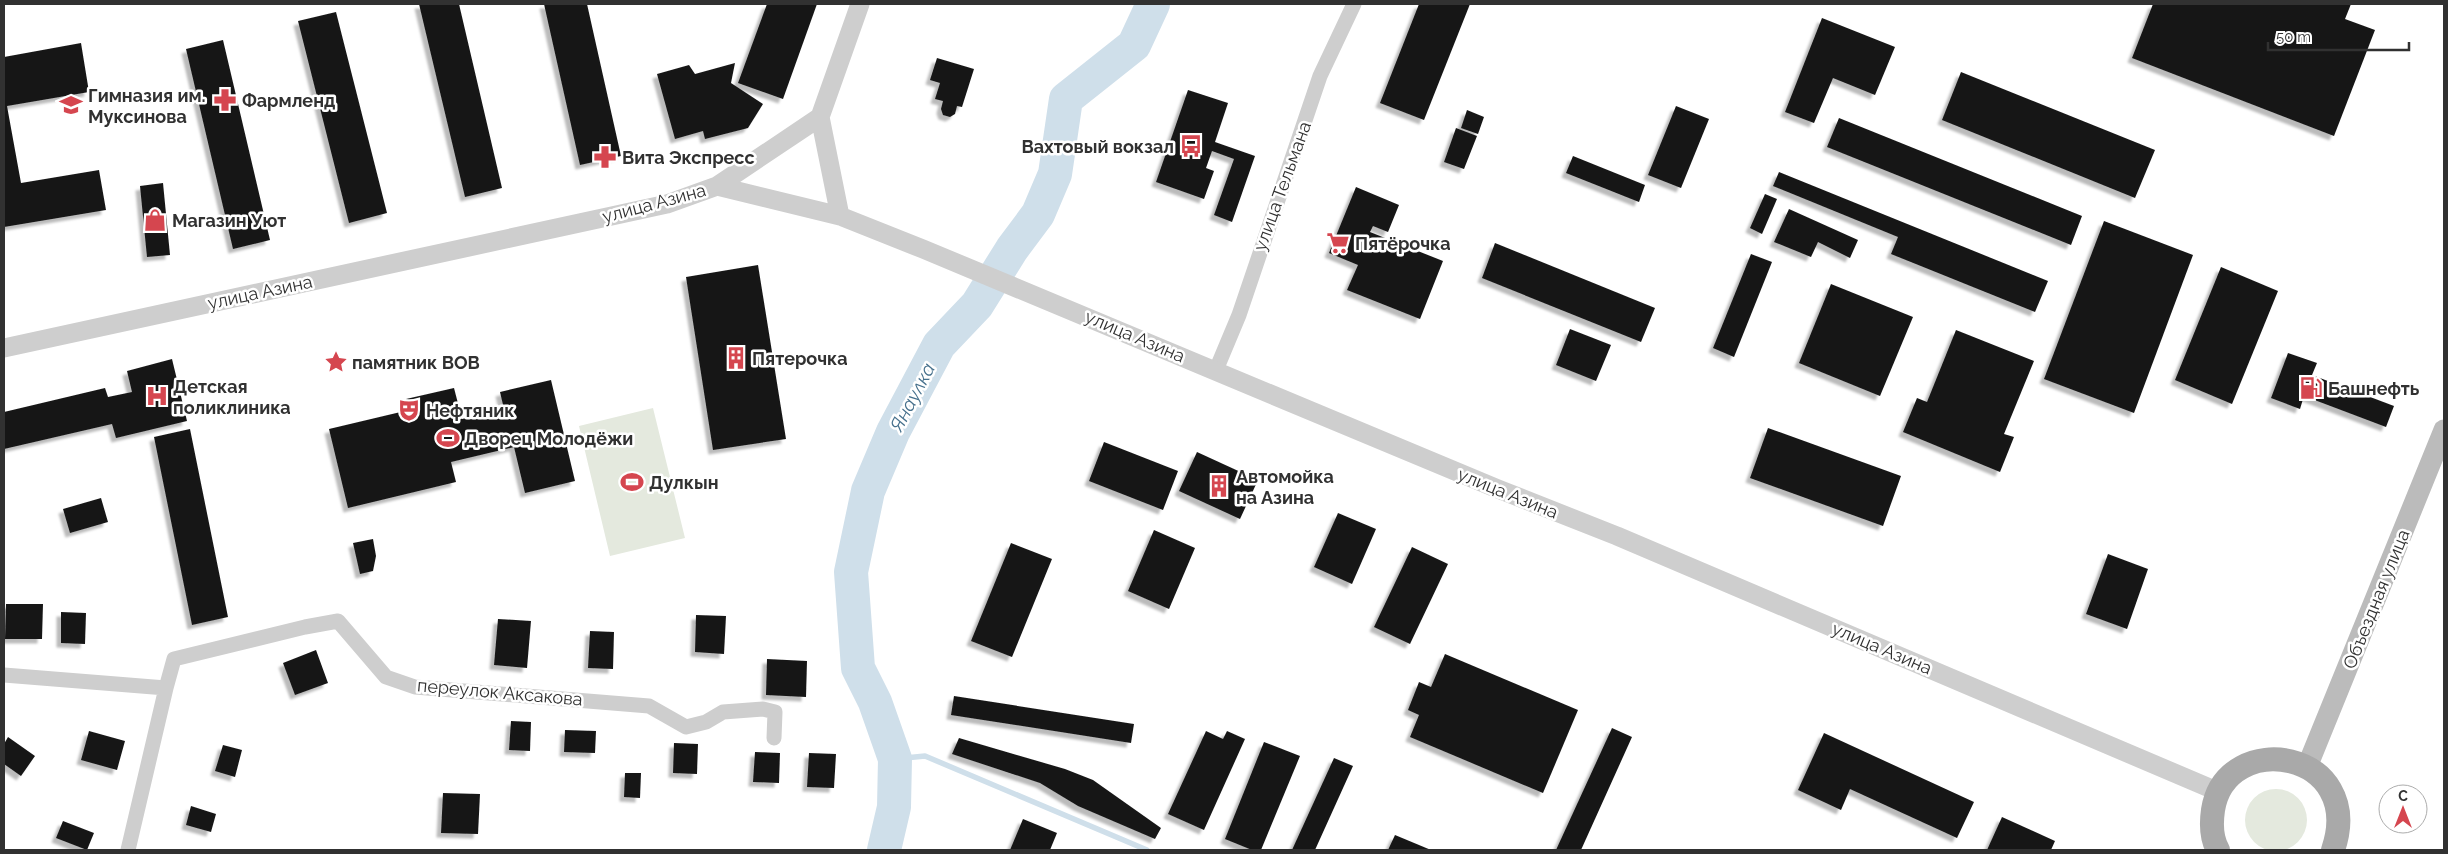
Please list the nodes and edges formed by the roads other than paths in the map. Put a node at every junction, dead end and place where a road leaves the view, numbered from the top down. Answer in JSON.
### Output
{"nodes":[{"id":1,"x":860,"y":4,"type":"edge"},
{"id":2,"x":1354,"y":4,"type":"edge"},
{"id":3,"x":820,"y":117,"type":"junction"},
{"id":4,"x":718,"y":186,"type":"junction"},
{"id":5,"x":840,"y":216,"type":"junction"},
{"id":6,"x":4,"y":348,"type":"edge"},
{"id":7,"x":1216,"y":370,"type":"junction"},
{"id":8,"x":2444,"y":430,"type":"edge"},
{"id":9,"x":4,"y":675,"type":"edge"},
{"id":10,"x":166,"y":688,"type":"junction"},
{"id":11,"x":774,"y":738,"type":"dead end"},
{"id":12,"x":2307,"y":767,"type":"junction"},
{"id":13,"x":2220,"y":792,"type":"junction"},
{"id":14,"x":128,"y":850,"type":"edge"},
{"id":15,"x":2218,"y":850,"type":"edge"},
{"id":16,"x":2333,"y":850,"type":"edge"}],
"edges":[{"from":1,"to":3,"type":"street"},
{"from":2,"to":7,"type":"street","name":"улица Тельмана"},
{"from":3,"to":4,"type":"street"},
{"from":3,"to":5,"type":"street"},
{"from":4,"to":5,"type":"street","name":"улица Азина"},
{"from":4,"to":6,"type":"street","name":"улица Азина"},
{"from":5,"to":7,"type":"street","name":"улица Азина"},
{"from":7,"to":13,"type":"street","name":"улица Азина"},
{"from":8,"to":12,"type":"main road","name":"Объездная улица"},
{"from":9,"to":10,"type":"street"},
{"from":10,"to":11,"type":"street","name":"переулок Аксакова"},
{"from":10,"to":14,"type":"street"},
{"from":12,"to":13,"type":"main road"},
{"from":12,"to":16,"type":"main road"},
{"from":13,"to":15,"type":"main road"}]}
